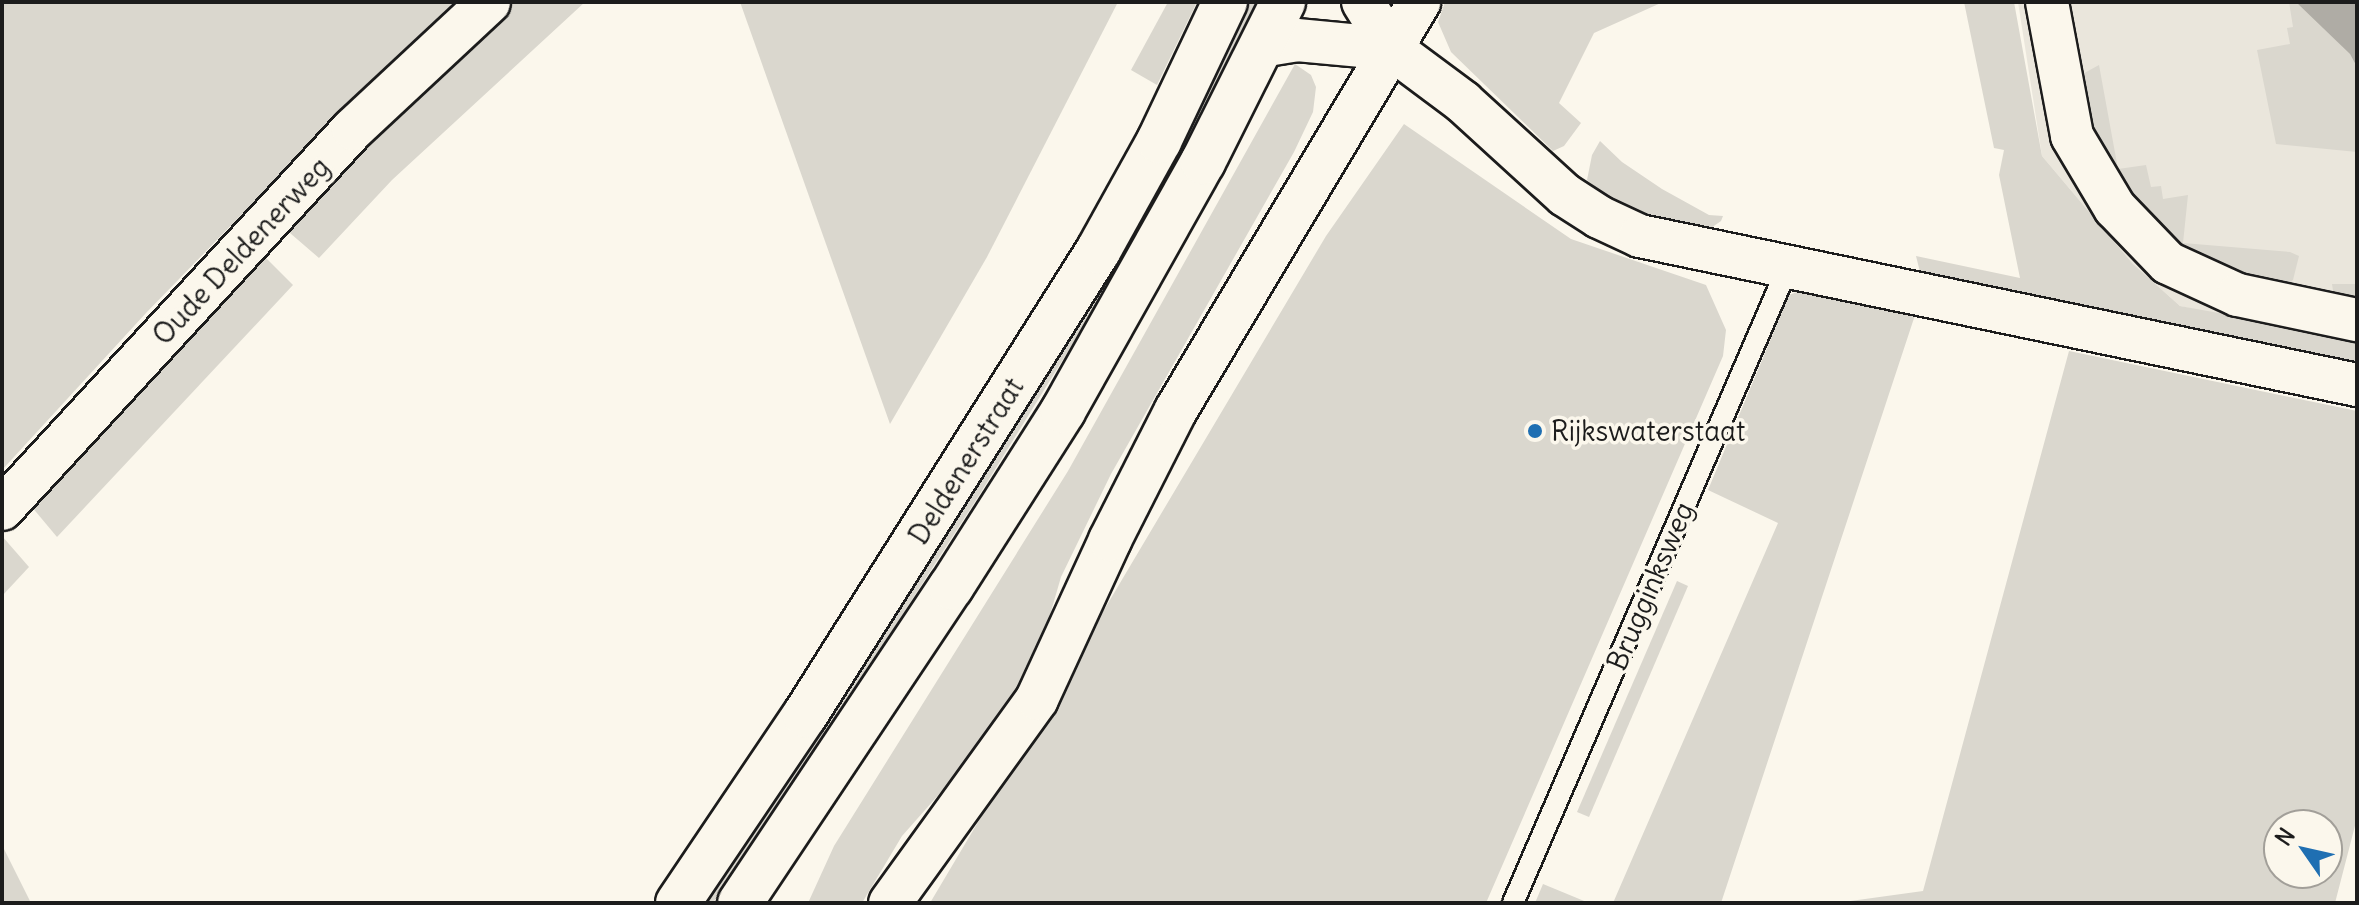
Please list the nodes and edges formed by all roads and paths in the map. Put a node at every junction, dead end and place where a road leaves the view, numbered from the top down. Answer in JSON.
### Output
{"nodes":[{"id":1,"x":489,"y":2,"type":"edge"},
{"id":2,"x":1225,"y":2,"type":"edge"},
{"id":3,"x":1283,"y":2,"type":"edge"},
{"id":4,"x":1363,"y":2,"type":"edge"},
{"id":5,"x":1419,"y":2,"type":"edge"},
{"id":6,"x":2047,"y":2,"type":"edge"},
{"id":7,"x":1261,"y":46,"type":"junction"},
{"id":8,"x":1392,"y":49,"type":"junction"},
{"id":9,"x":1787,"y":269,"type":"junction"},
{"id":10,"x":2357,"y":320,"type":"edge"},
{"id":11,"x":2357,"y":385,"type":"edge"},
{"id":12,"x":2,"y":509,"type":"edge"},
{"id":13,"x":678,"y":903,"type":"edge"},
{"id":14,"x":740,"y":903,"type":"edge"},
{"id":15,"x":890,"y":903,"type":"edge"},
{"id":16,"x":1513,"y":903,"type":"edge"}],
"edges":[{"from":1,"to":12,"type":"street","name":"Oude Deldenerweg"},
{"from":2,"to":13,"type":"main road","name":"Deldenerstraat"},
{"from":3,"to":7,"type":"main road","name":"Deldenerstraat"},
{"from":4,"to":8,"type":"street"},
{"from":5,"to":8,"type":"street"},
{"from":6,"to":10,"type":"street"},
{"from":7,"to":8,"type":"street"},
{"from":7,"to":14,"type":"main road","name":"Deldenerstraat"},
{"from":8,"to":9,"type":"street"},
{"from":8,"to":15,"type":"street"},
{"from":9,"to":11,"type":"street"},
{"from":9,"to":16,"type":"lane","name":"Brugginksweg"}]}
